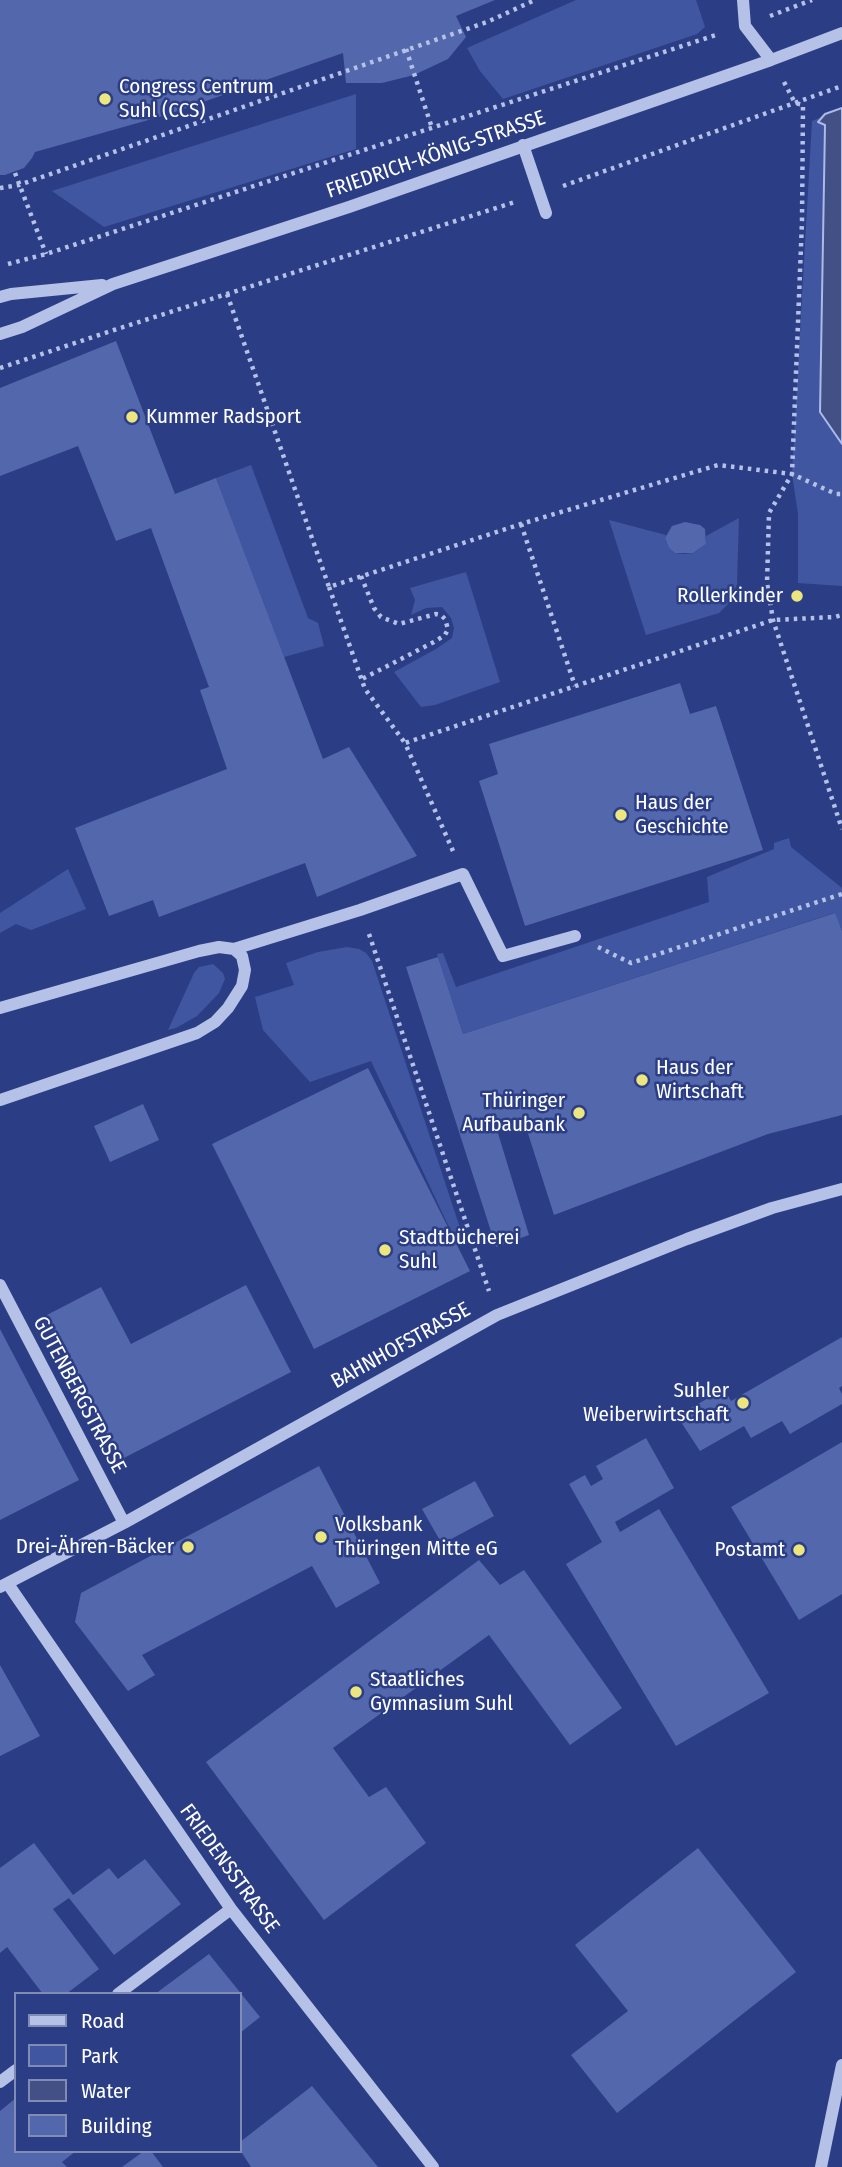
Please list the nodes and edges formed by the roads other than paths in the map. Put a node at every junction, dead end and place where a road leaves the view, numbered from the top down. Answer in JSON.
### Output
{"nodes":[{"id":1,"x":743,"y":0,"type":"edge"},
{"id":2,"x":842,"y":33,"type":"edge"},
{"id":3,"x":771,"y":60,"type":"junction"},
{"id":4,"x":523,"y":145,"type":"junction"},
{"id":5,"x":546,"y":213,"type":"dead end"},
{"id":6,"x":113,"y":284,"type":"junction"},
{"id":7,"x":0,"y":297,"type":"edge"},
{"id":8,"x":0,"y":334,"type":"edge"},
{"id":9,"x":575,"y":936,"type":"road end"},
{"id":10,"x":234,"y":949,"type":"junction"},
{"id":11,"x":0,"y":1008,"type":"edge"},
{"id":12,"x":0,"y":1100,"type":"edge"},
{"id":13,"x":842,"y":1189,"type":"edge"},
{"id":14,"x":0,"y":1285,"type":"edge"},
{"id":15,"x":124,"y":1523,"type":"junction"},
{"id":16,"x":4,"y":1585,"type":"edge"},
{"id":17,"x":231,"y":1909,"type":"junction"},
{"id":18,"x":121,"y":1992,"type":"edge"},
{"id":19,"x":842,"y":2065,"type":"edge"},
{"id":20,"x":433,"y":2167,"type":"edge"},
{"id":21,"x":821,"y":2167,"type":"edge"}],
"edges":[{"from":1,"to":3,"type":"street"},
{"from":2,"to":3,"type":"street","name":"FRIEDRICH-KÖNIG-STRASSE"},
{"from":3,"to":4,"type":"street","name":"FRIEDRICH-KÖNIG-STRASSE"},
{"from":4,"to":5,"type":"street"},
{"from":4,"to":6,"type":"street","name":"FRIEDRICH-KÖNIG-STRASSE"},
{"from":6,"to":7,"type":"street","name":"FRIEDRICH-KÖNIG-STRASSE"},
{"from":6,"to":8,"type":"street","name":"FRIEDRICH-KÖNIG-STRASSE"},
{"from":9,"to":10,"type":"street"},
{"from":10,"to":11,"type":"street"},
{"from":10,"to":12,"type":"street"},
{"from":13,"to":15,"type":"street","name":"BAHNHOFSTRASSE"},
{"from":14,"to":15,"type":"street","name":"GUTENBERGSTRASSE"},
{"from":15,"to":16,"type":"street","name":"BAHNHOFSTRASSE"},
{"from":16,"to":17,"type":"street","name":"FRIEDENSSTRASSE"},
{"from":17,"to":18,"type":"street"},
{"from":17,"to":20,"type":"street","name":"FRIEDENSSTRASSE"},
{"from":19,"to":21,"type":"street"}]}
